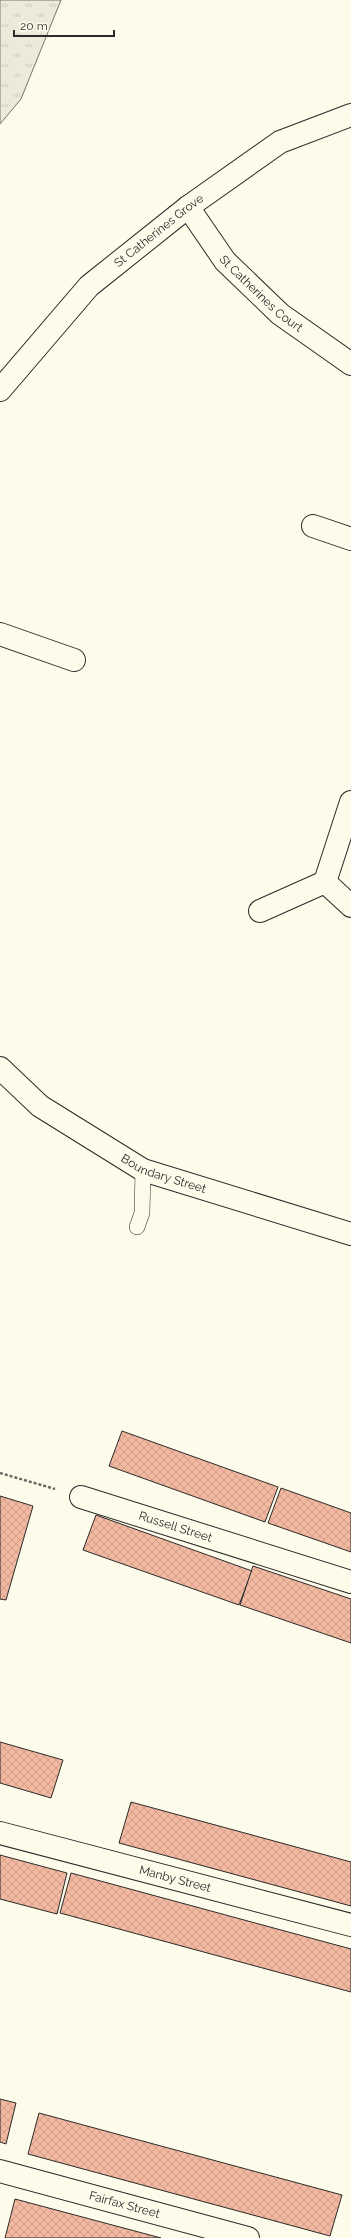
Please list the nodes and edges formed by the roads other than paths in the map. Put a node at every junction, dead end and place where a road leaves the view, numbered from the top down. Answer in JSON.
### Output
{"nodes":[{"id":1,"x":351,"y":115,"type":"edge"},
{"id":2,"x":188,"y":207,"type":"junction"},
{"id":3,"x":351,"y":364,"type":"edge"},
{"id":4,"x":0,"y":390,"type":"edge"},
{"id":5,"x":313,"y":526,"type":"dead end"},
{"id":6,"x":351,"y":539,"type":"edge"},
{"id":7,"x":0,"y":634,"type":"edge"},
{"id":8,"x":74,"y":660,"type":"dead end"},
{"id":9,"x":351,"y":802,"type":"edge"},
{"id":10,"x":325,"y":882,"type":"junction"},
{"id":11,"x":351,"y":906,"type":"edge"},
{"id":12,"x":260,"y":911,"type":"dead end"},
{"id":13,"x":0,"y":1068,"type":"edge"},
{"id":14,"x":143,"y":1170,"type":"junction"},
{"id":15,"x":137,"y":1227,"type":"dead end"},
{"id":16,"x":351,"y":1234,"type":"edge"},
{"id":17,"x":81,"y":1497,"type":"road end"},
{"id":18,"x":351,"y":1582,"type":"edge"},
{"id":19,"x":0,"y":1833,"type":"edge"},
{"id":20,"x":351,"y":1925,"type":"edge"},
{"id":21,"x":0,"y":2171,"type":"edge"},
{"id":22,"x":248,"y":2238,"type":"edge"}],
"edges":[{"from":1,"to":2,"type":"street","name":"St Catherines Grove"},
{"from":2,"to":3,"type":"street","name":"St Catherines Court"},
{"from":2,"to":4,"type":"street","name":"St Catherines Grove"},
{"from":5,"to":6,"type":"street"},
{"from":7,"to":8,"type":"street"},
{"from":9,"to":10,"type":"street"},
{"from":10,"to":11,"type":"street"},
{"from":10,"to":12,"type":"street"},
{"from":13,"to":14,"type":"street","name":"Boundary Street"},
{"from":14,"to":15,"type":"lane"},
{"from":14,"to":16,"type":"street","name":"Boundary Street"},
{"from":17,"to":18,"type":"street","name":"Russell Street"},
{"from":19,"to":20,"type":"street","name":"Manby Street"},
{"from":21,"to":22,"type":"street","name":"Fairfax Street"}]}
